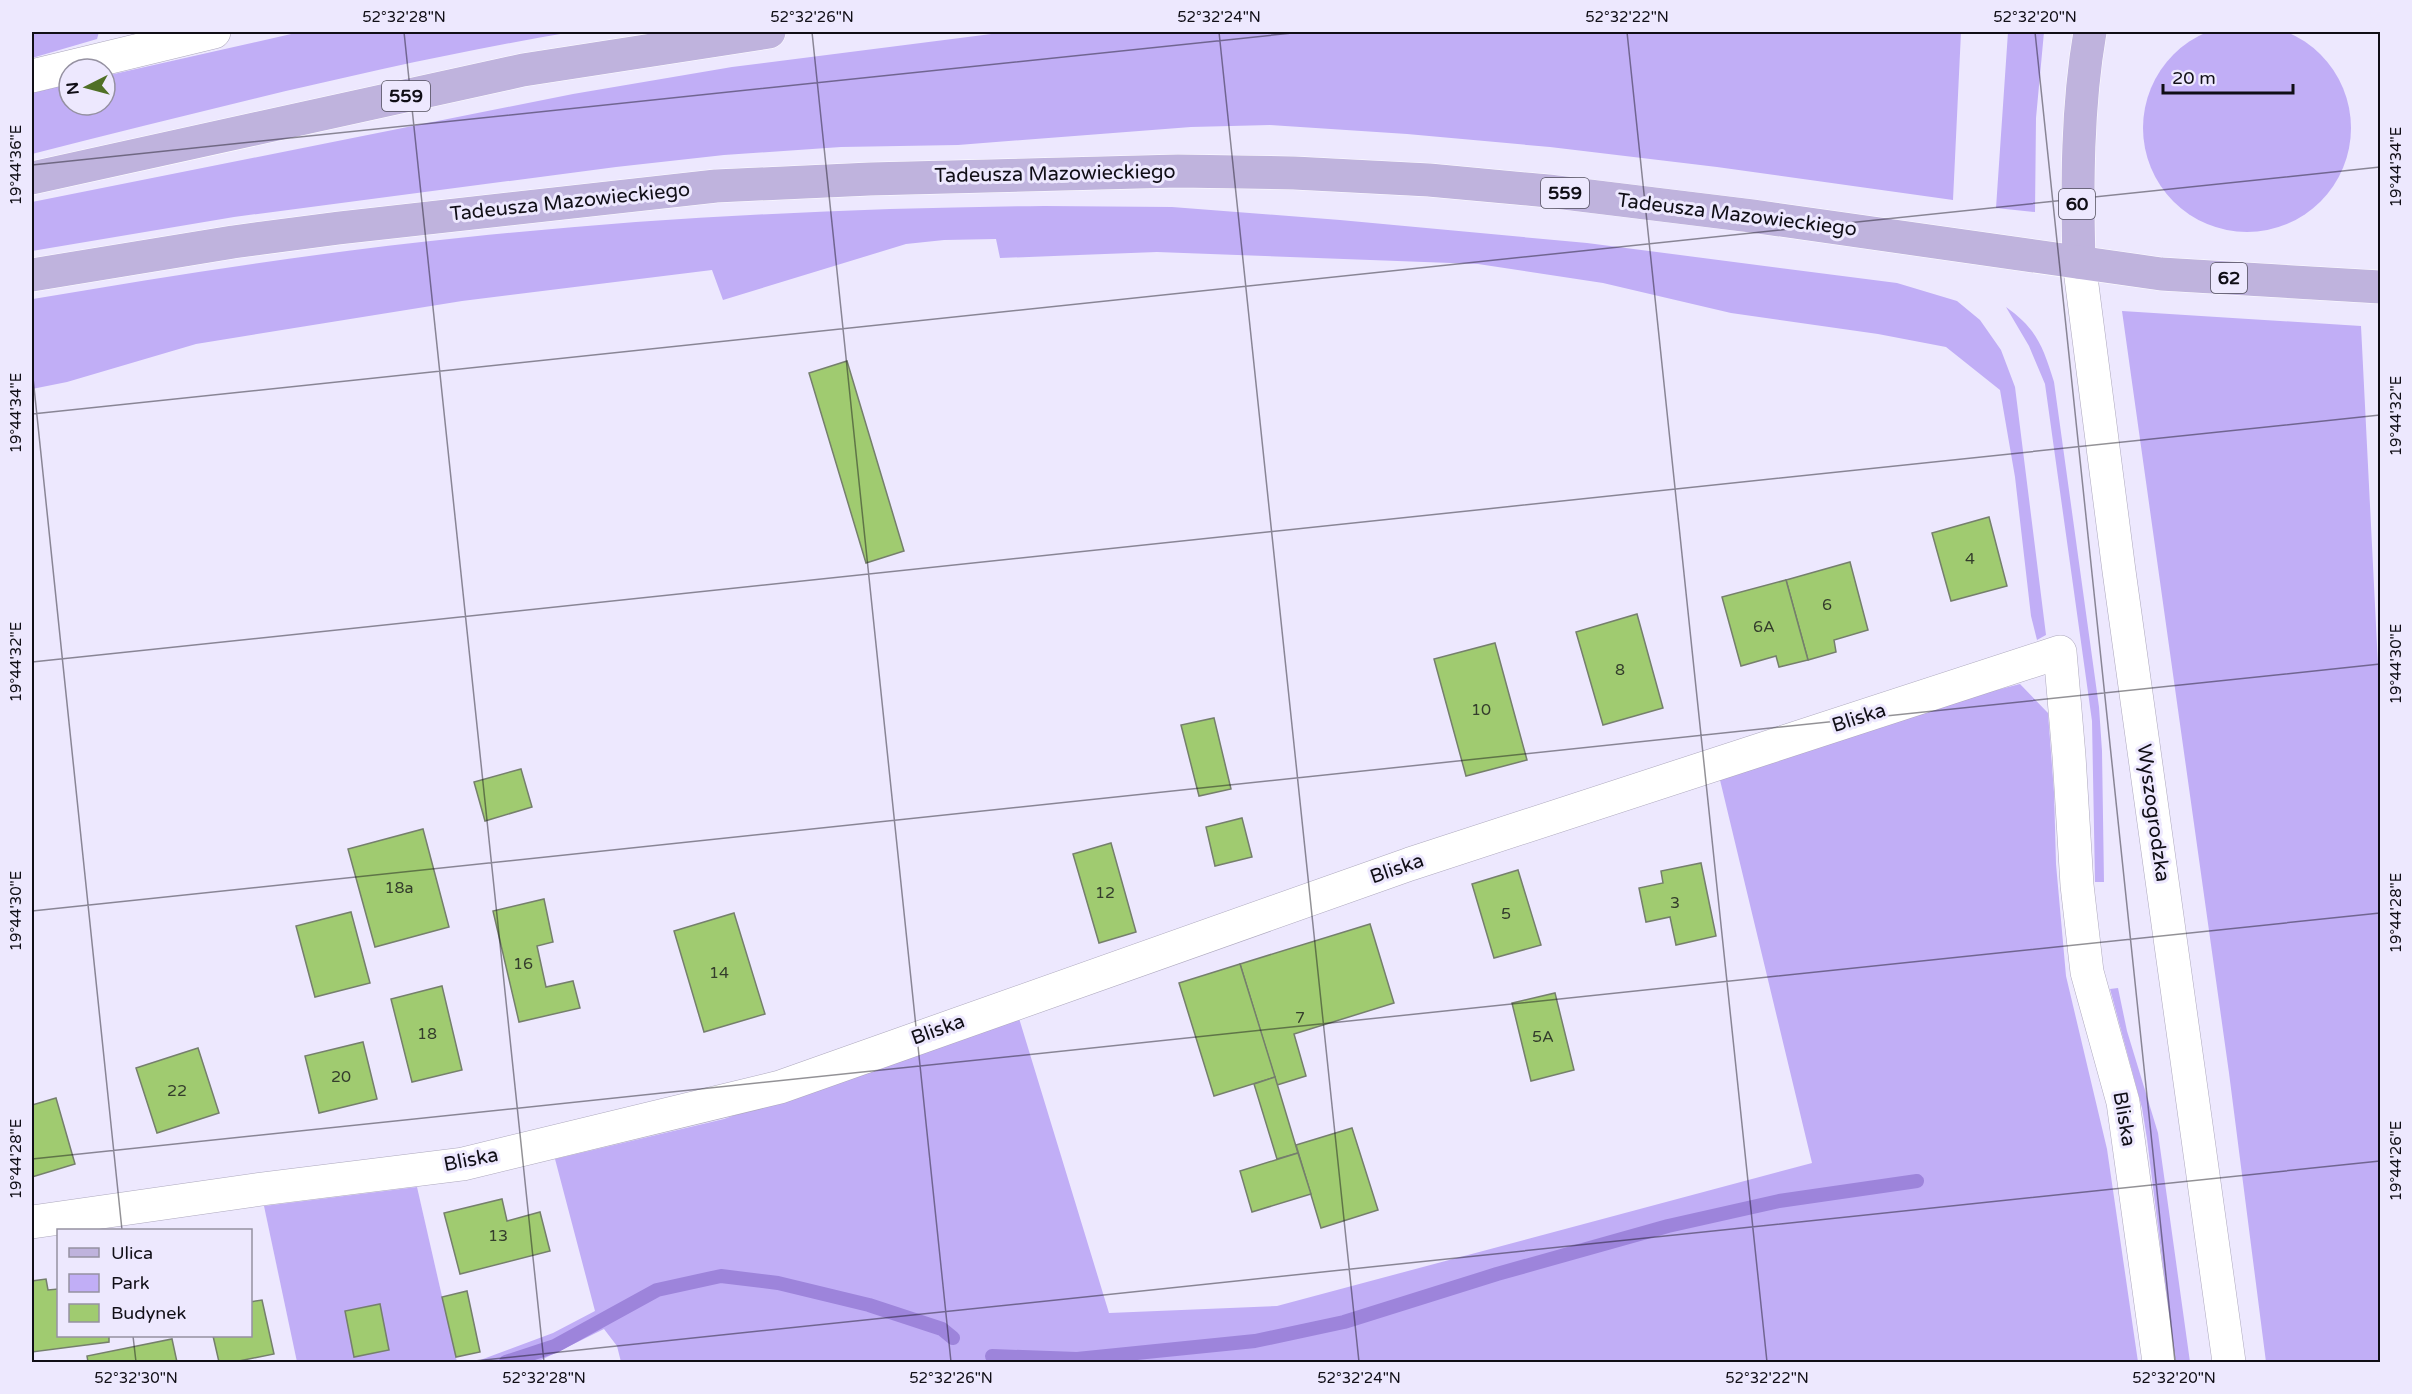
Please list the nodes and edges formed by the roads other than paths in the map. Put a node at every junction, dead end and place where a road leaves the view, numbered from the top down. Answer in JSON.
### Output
{"nodes":[{"id":1,"x":214,"y":32,"type":"edge"},
{"id":2,"x":769,"y":32,"type":"edge"},
{"id":3,"x":2090,"y":32,"type":"edge"},
{"id":4,"x":32,"y":76,"type":"edge"},
{"id":5,"x":32,"y":178,"type":"edge"},
{"id":6,"x":2079,"y":262,"type":"junction"},
{"id":7,"x":32,"y":275,"type":"edge"},
{"id":8,"x":2380,"y":287,"type":"edge"},
{"id":9,"x":32,"y":1222,"type":"edge"},
{"id":10,"x":2159,"y":1362,"type":"edge"},
{"id":11,"x":2229,"y":1362,"type":"edge"}],
"edges":[{"from":1,"to":4,"type":"street"},
{"from":2,"to":5,"type":"main road","number":"559"},
{"from":3,"to":6,"type":"main road","number":"60"},
{"from":6,"to":7,"type":"main road","name":"Tadeusza Mazowieckiego","number":"559"},
{"from":6,"to":8,"type":"main road","number":"62"},
{"from":6,"to":11,"type":"street","name":"Wyszogrodzka","number":"60"},
{"from":9,"to":10,"type":"street","name":"Bliska"}]}
